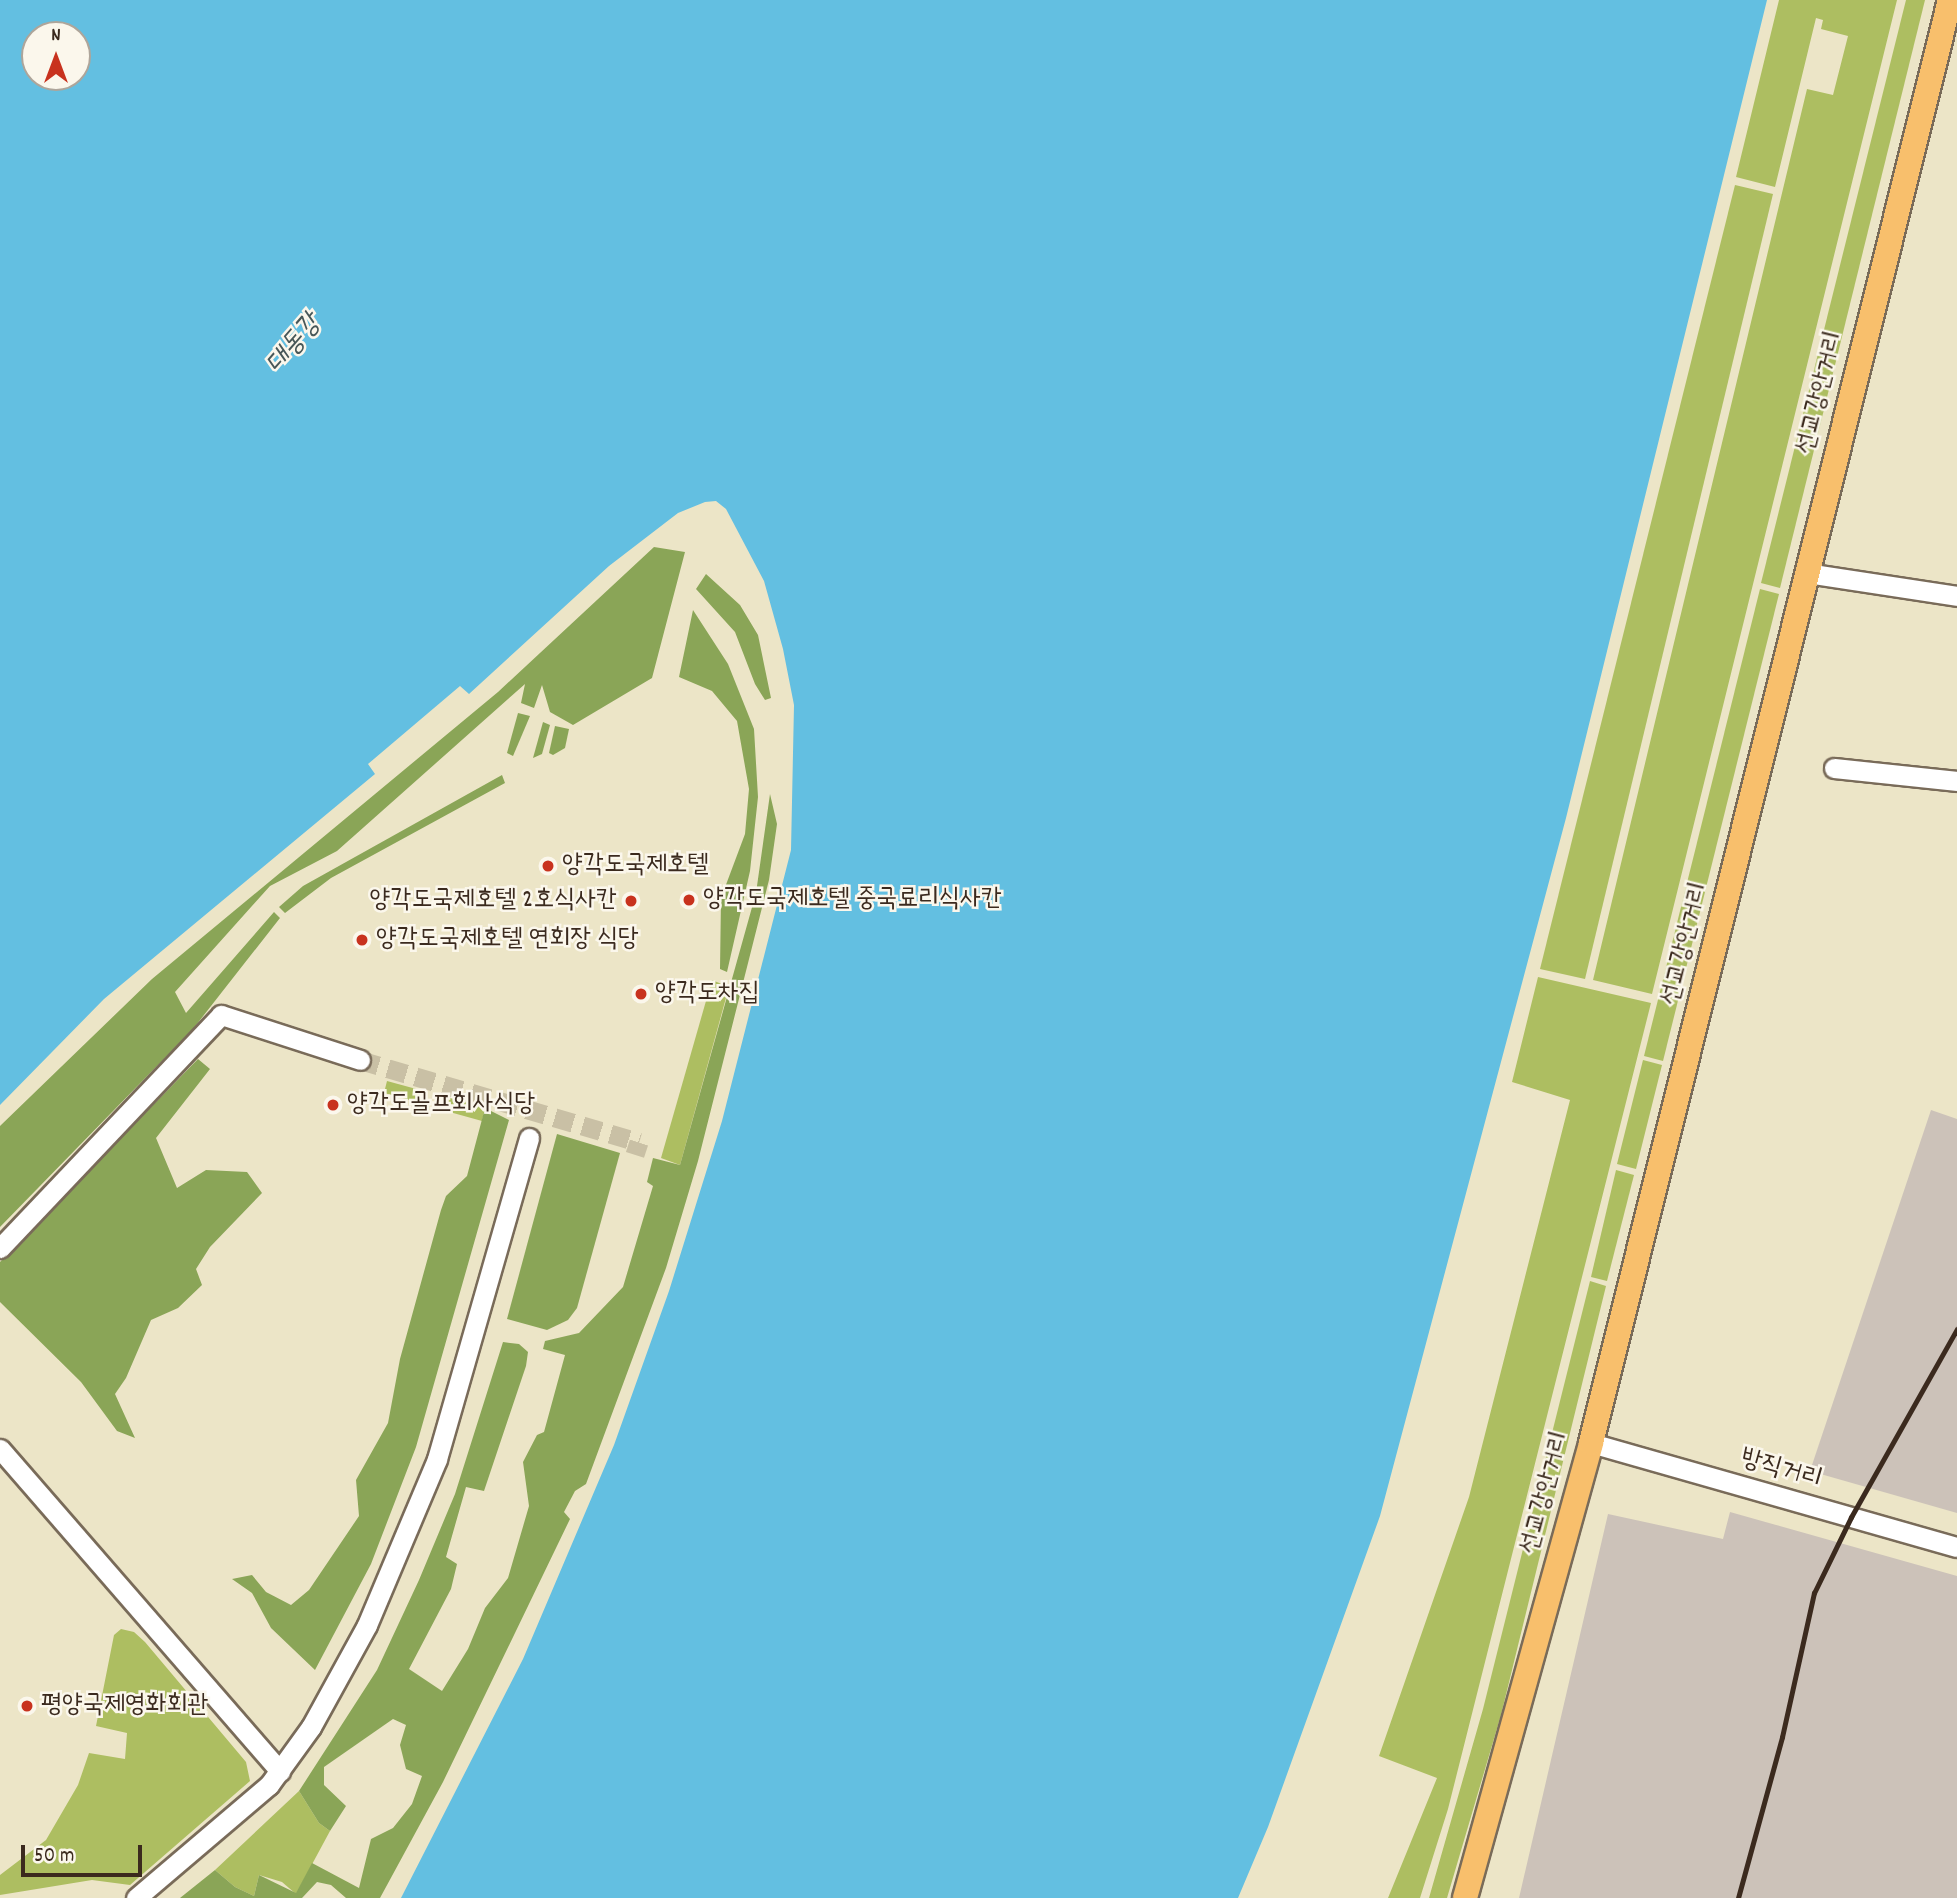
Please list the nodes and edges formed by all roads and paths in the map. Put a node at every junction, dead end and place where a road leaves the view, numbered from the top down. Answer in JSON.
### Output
{"nodes":[{"id":1,"x":1950,"y":0,"type":"edge"},
{"id":2,"x":1807,"y":573,"type":"junction"},
{"id":3,"x":1957,"y":596,"type":"edge"},
{"id":4,"x":1834,"y":768,"type":"dead end"},
{"id":5,"x":1957,"y":781,"type":"edge"},
{"id":6,"x":360,"y":1060,"type":"tunnel mouth"},
{"id":7,"x":529,"y":1138,"type":"dead end"},
{"id":8,"x":0,"y":1248,"type":"edge"},
{"id":9,"x":1591,"y":1443,"type":"junction"},
{"id":10,"x":0,"y":1449,"type":"edge"},
{"id":11,"x":1957,"y":1547,"type":"edge"},
{"id":12,"x":280,"y":1771,"type":"junction"},
{"id":13,"x":136,"y":1898,"type":"edge"},
{"id":14,"x":1465,"y":1898,"type":"edge"}],
"edges":[{"from":1,"to":2,"type":"main road","name":"선교강안거리"},
{"from":2,"to":3,"type":"street"},
{"from":2,"to":9,"type":"main road","name":"선교강안거리"},
{"from":4,"to":5,"type":"street"},
{"from":6,"to":8,"type":"street"},
{"from":7,"to":12,"type":"street"},
{"from":9,"to":11,"type":"street","name":"방직거리"},
{"from":9,"to":14,"type":"main road","name":"선교강안거리"},
{"from":10,"to":12,"type":"street"},
{"from":12,"to":13,"type":"street"}]}
